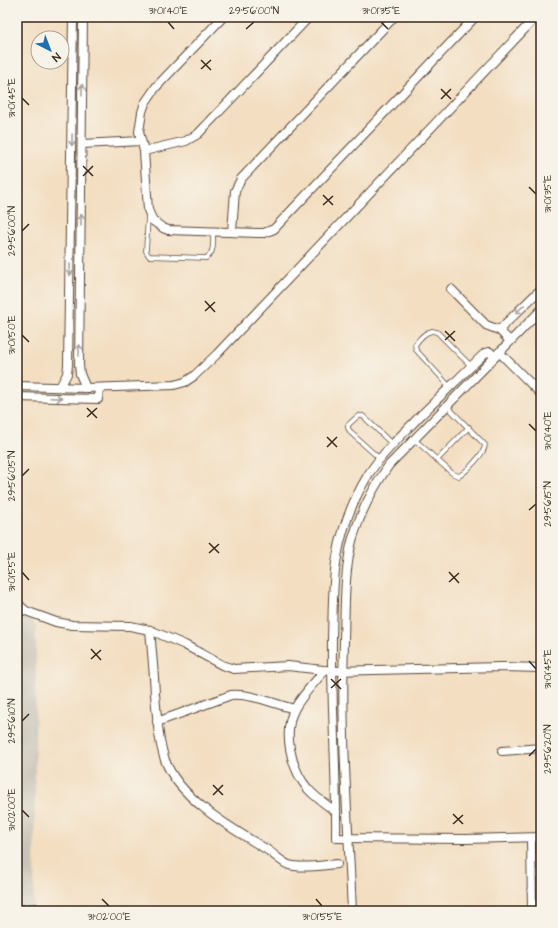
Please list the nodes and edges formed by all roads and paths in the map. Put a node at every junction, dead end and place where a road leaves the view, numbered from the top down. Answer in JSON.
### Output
{"nodes":[{"id":1,"x":73,"y":17,"type":"edge"},
{"id":2,"x":83,"y":17,"type":"edge"},
{"id":3,"x":223,"y":17,"type":"edge"},
{"id":4,"x":309,"y":17,"type":"edge"},
{"id":5,"x":394,"y":17,"type":"edge"},
{"id":6,"x":474,"y":17,"type":"edge"},
{"id":7,"x":536,"y":17,"type":"edge"},
{"id":8,"x":73,"y":56,"type":"junction"},
{"id":9,"x":83,"y":56,"type":"junction"},
{"id":10,"x":141,"y":141,"type":"junction"},
{"id":11,"x":82,"y":144,"type":"junction"},
{"id":12,"x":144,"y":151,"type":"junction"},
{"id":13,"x":148,"y":210,"type":"junction"},
{"id":14,"x":213,"y":232,"type":"junction"},
{"id":15,"x":232,"y":232,"type":"junction"},
{"id":16,"x":541,"y":289,"type":"edge"},
{"id":17,"x":451,"y":290,"type":"dead end"},
{"id":18,"x":541,"y":310,"type":"edge"},
{"id":19,"x":499,"y":330,"type":"junction"},
{"id":20,"x":510,"y":341,"type":"junction"},
{"id":21,"x":497,"y":354,"type":"junction"},
{"id":22,"x":68,"y":365,"type":"junction"},
{"id":23,"x":79,"y":365,"type":"junction"},
{"id":24,"x":471,"y":366,"type":"junction"},
{"id":25,"x":17,"y":386,"type":"edge"},
{"id":26,"x":60,"y":387,"type":"junction"},
{"id":27,"x":450,"y":387,"type":"junction"},
{"id":28,"x":86,"y":388,"type":"junction"},
{"id":29,"x":99,"y":388,"type":"junction"},
{"id":30,"x":541,"y":394,"type":"edge"},
{"id":31,"x":17,"y":397,"type":"edge"},
{"id":32,"x":446,"y":405,"type":"junction"},
{"id":33,"x":469,"y":428,"type":"junction"},
{"id":34,"x":414,"y":438,"type":"junction"},
{"id":35,"x":392,"y":444,"type":"junction"},
{"id":36,"x":380,"y":459,"type":"junction"},
{"id":37,"x":437,"y":460,"type":"junction"},
{"id":38,"x":17,"y":603,"type":"edge"},
{"id":39,"x":150,"y":630,"type":"junction"},
{"id":40,"x":541,"y":668,"type":"edge"},
{"id":41,"x":329,"y":670,"type":"junction"},
{"id":42,"x":343,"y":670,"type":"junction"},
{"id":43,"x":294,"y":709,"type":"junction"},
{"id":44,"x":157,"y":722,"type":"junction"},
{"id":45,"x":541,"y":748,"type":"edge"},
{"id":46,"x":502,"y":751,"type":"dead end"},
{"id":47,"x":336,"y":812,"type":"junction"},
{"id":48,"x":541,"y":837,"type":"edge"},
{"id":49,"x":349,"y":838,"type":"junction"},
{"id":50,"x":531,"y":838,"type":"junction"},
{"id":51,"x":337,"y":864,"type":"dead end"},
{"id":52,"x":36,"y":906,"type":"dead end"},
{"id":53,"x":17,"y":907,"type":"edge"},
{"id":54,"x":352,"y":911,"type":"edge"},
{"id":55,"x":532,"y":911,"type":"edge"}],
"edges":[{"from":1,"to":8,"type":"street"},
{"from":2,"to":9,"type":"street"},
{"from":3,"to":10,"type":"street"},
{"from":4,"to":12,"type":"street"},
{"from":5,"to":15,"type":"street"},
{"from":6,"to":15,"type":"street"},
{"from":7,"to":29,"type":"street"},
{"from":8,"to":9,"type":"street"},
{"from":8,"to":22,"type":"street","one_way":true},
{"from":11,"to":9,"type":"street","one_way":true},
{"from":10,"to":11,"type":"street"},
{"from":10,"to":12,"type":"street"},
{"from":23,"to":11,"type":"street","one_way":true},
{"from":12,"to":13,"type":"street"},
{"from":13,"to":14,"type":"street"},
{"from":13,"to":14,"type":"lane"},
{"from":14,"to":15,"type":"street"},
{"from":16,"to":19,"type":"street","one_way":true},
{"from":17,"to":19,"type":"street"},
{"from":18,"to":20,"type":"street"},
{"from":19,"to":20,"type":"street"},
{"from":20,"to":21,"type":"street"},
{"from":21,"to":24,"type":"street"},
{"from":21,"to":30,"type":"street"},
{"from":21,"to":32,"type":"street"},
{"from":22,"to":23,"type":"street"},
{"from":22,"to":26,"type":"street"},
{"from":23,"to":28,"type":"street"},
{"from":24,"to":27,"type":"street"},
{"from":24,"to":27,"type":"lane"},
{"from":25,"to":26,"type":"street"},
{"from":26,"to":28,"type":"street"},
{"from":27,"to":35,"type":"street"},
{"from":28,"to":29,"type":"street"},
{"from":31,"to":29,"type":"street","one_way":true},
{"from":32,"to":33,"type":"lane"},
{"from":32,"to":34,"type":"street"},
{"from":33,"to":37,"type":"lane"},
{"from":33,"to":37,"type":"lane"},
{"from":34,"to":37,"type":"lane"},
{"from":34,"to":42,"type":"street"},
{"from":35,"to":36,"type":"street"},
{"from":35,"to":36,"type":"lane"},
{"from":36,"to":41,"type":"street"},
{"from":38,"to":39,"type":"street"},
{"from":39,"to":41,"type":"street"},
{"from":39,"to":44,"type":"street"},
{"from":40,"to":42,"type":"street"},
{"from":41,"to":42,"type":"street"},
{"from":41,"to":43,"type":"street"},
{"from":41,"to":47,"type":"street"},
{"from":42,"to":49,"type":"street"},
{"from":43,"to":44,"type":"street"},
{"from":43,"to":47,"type":"street"},
{"from":44,"to":51,"type":"street"},
{"from":45,"to":46,"type":"street"},
{"from":47,"to":49,"type":"street"},
{"from":48,"to":50,"type":"street"},
{"from":49,"to":50,"type":"street"},
{"from":49,"to":54,"type":"street"},
{"from":50,"to":55,"type":"street"},
{"from":52,"to":53,"type":"lane"}]}
